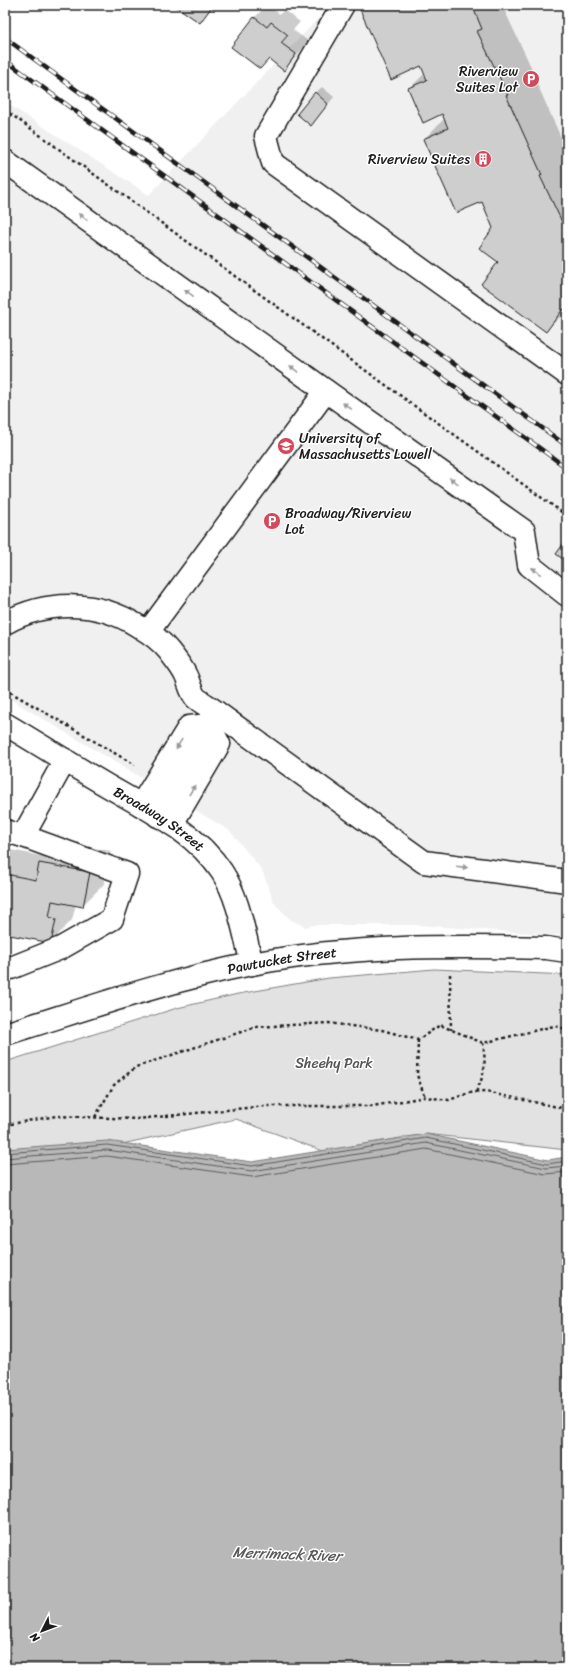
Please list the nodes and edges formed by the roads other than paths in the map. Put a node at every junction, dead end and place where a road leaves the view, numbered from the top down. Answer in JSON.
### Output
{"nodes":[{"id":1,"x":343,"y":5,"type":"edge"},
{"id":2,"x":5,"y":162,"type":"edge"},
{"id":3,"x":567,"y":374,"type":"edge"},
{"id":4,"x":326,"y":391,"type":"junction"},
{"id":5,"x":567,"y":595,"type":"edge"},
{"id":6,"x":5,"y":622,"type":"edge"},
{"id":7,"x":148,"y":632,"type":"junction"},
{"id":8,"x":212,"y":718,"type":"junction"},
{"id":9,"x":5,"y":724,"type":"edge"},
{"id":10,"x":65,"y":760,"type":"junction"},
{"id":11,"x":157,"y":815,"type":"junction"},
{"id":12,"x":14,"y":834,"type":"edge"},
{"id":13,"x":567,"y":881,"type":"edge"},
{"id":14,"x":567,"y":951,"type":"edge"},
{"id":15,"x":252,"y":964,"type":"junction"},
{"id":16,"x":5,"y":966,"type":"edge"},
{"id":17,"x":5,"y":1034,"type":"edge"}],
"edges":[{"from":1,"to":3,"type":"main road"},
{"from":4,"to":2,"type":"main road","one_way":true},
{"from":5,"to":4,"type":"main road","one_way":true},
{"from":4,"to":7,"type":"main road"},
{"from":6,"to":7,"type":"main road"},
{"from":7,"to":8,"type":"main road"},
{"from":8,"to":11,"type":"main road"},
{"from":8,"to":11,"type":"main road","one_way":true},
{"from":8,"to":13,"type":"main road","one_way":true},
{"from":9,"to":10,"type":"main road","name":"Broadway Street"},
{"from":10,"to":11,"type":"main road","name":"Broadway Street"},
{"from":10,"to":12,"type":"main road"},
{"from":11,"to":15,"type":"main road","name":"Broadway Street"},
{"from":12,"to":16,"type":"main road"},
{"from":14,"to":15,"type":"main road","name":"Pawtucket Street"},
{"from":15,"to":17,"type":"main road","name":"Pawtucket Street"}]}
